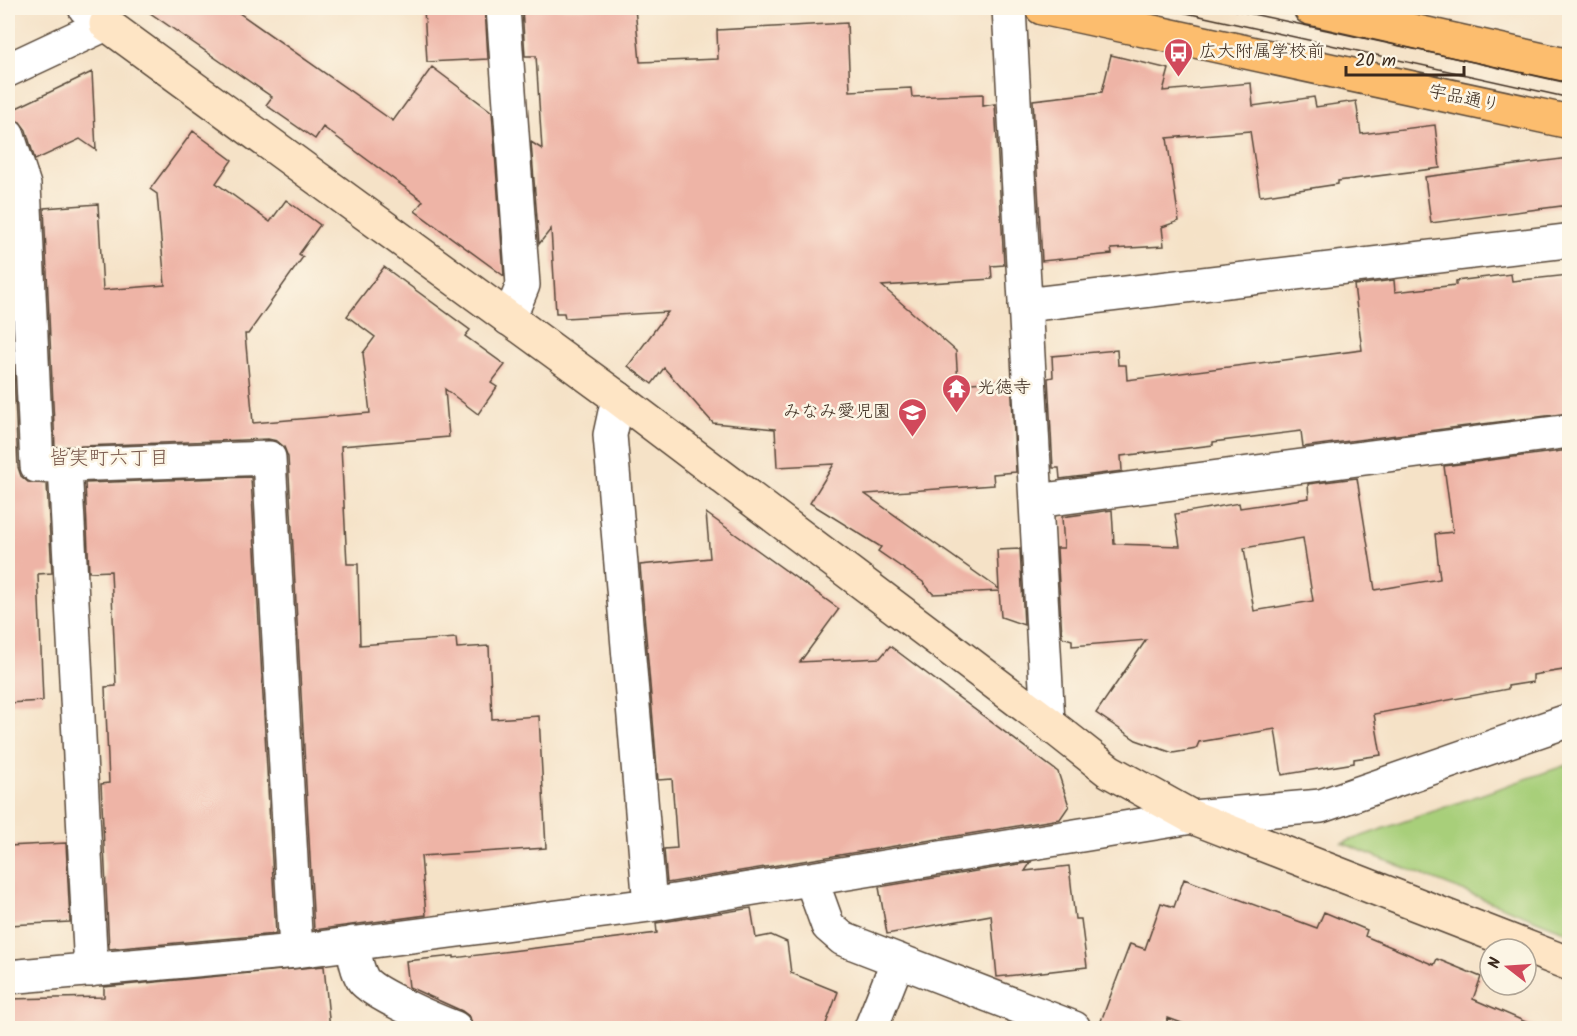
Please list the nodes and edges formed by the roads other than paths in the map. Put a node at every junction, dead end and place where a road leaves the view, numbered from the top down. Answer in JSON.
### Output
{"nodes":[{"id":1,"x":503,"y":8,"type":"edge"},
{"id":2,"x":1009,"y":8,"type":"edge"},
{"id":3,"x":1042,"y":8,"type":"edge"},
{"id":4,"x":1310,"y":8,"type":"edge"},
{"id":5,"x":95,"y":16,"type":"edge"},
{"id":6,"x":1569,"y":66,"type":"edge"},
{"id":7,"x":8,"y":70,"type":"edge"},
{"id":8,"x":1569,"y":122,"type":"edge"},
{"id":9,"x":8,"y":136,"type":"edge"},
{"id":10,"x":1566,"y":241,"type":"dead end"},
{"id":11,"x":1025,"y":305,"type":"junction"},
{"id":12,"x":510,"y":319,"type":"junction"},
{"id":13,"x":618,"y":398,"type":"junction"},
{"id":14,"x":1569,"y":431,"type":"edge"},
{"id":15,"x":65,"y":465,"type":"junction"},
{"id":16,"x":1036,"y":501,"type":"junction"},
{"id":17,"x":1569,"y":720,"type":"edge"},
{"id":18,"x":1048,"y":723,"type":"junction"},
{"id":19,"x":1192,"y":818,"type":"junction"},
{"id":20,"x":811,"y":879,"type":"junction"},
{"id":21,"x":650,"y":905,"type":"junction"},
{"id":22,"x":353,"y":943,"type":"junction"},
{"id":23,"x":296,"y":951,"type":"junction"},
{"id":24,"x":898,"y":960,"type":"junction"},
{"id":25,"x":1569,"y":964,"type":"edge"},
{"id":26,"x":91,"y":970,"type":"junction"},
{"id":27,"x":8,"y":977,"type":"edge"},
{"id":28,"x":455,"y":1029,"type":"edge"},
{"id":29,"x":871,"y":1029,"type":"edge"},
{"id":30,"x":1074,"y":1029,"type":"edge"}],
"edges":[{"from":1,"to":12,"type":"street"},
{"from":2,"to":11,"type":"street"},
{"from":3,"to":8,"type":"highway","name":"宇品通り"},
{"from":4,"to":6,"type":"highway"},
{"from":5,"to":7,"type":"street"},
{"from":5,"to":12,"type":"street"},
{"from":9,"to":15,"type":"street"},
{"from":10,"to":11,"type":"street"},
{"from":11,"to":16,"type":"street"},
{"from":12,"to":13,"type":"street"},
{"from":13,"to":18,"type":"street"},
{"from":13,"to":21,"type":"street"},
{"from":14,"to":16,"type":"street"},
{"from":15,"to":23,"type":"street"},
{"from":15,"to":26,"type":"street"},
{"from":16,"to":18,"type":"street"},
{"from":17,"to":19,"type":"street"},
{"from":18,"to":19,"type":"street"},
{"from":19,"to":20,"type":"street"},
{"from":19,"to":25,"type":"street"},
{"from":20,"to":21,"type":"street"},
{"from":20,"to":24,"type":"street"},
{"from":21,"to":22,"type":"street"},
{"from":22,"to":23,"type":"street"},
{"from":22,"to":28,"type":"street"},
{"from":23,"to":26,"type":"street"},
{"from":24,"to":29,"type":"street"},
{"from":24,"to":30,"type":"street"},
{"from":26,"to":27,"type":"street"}]}
